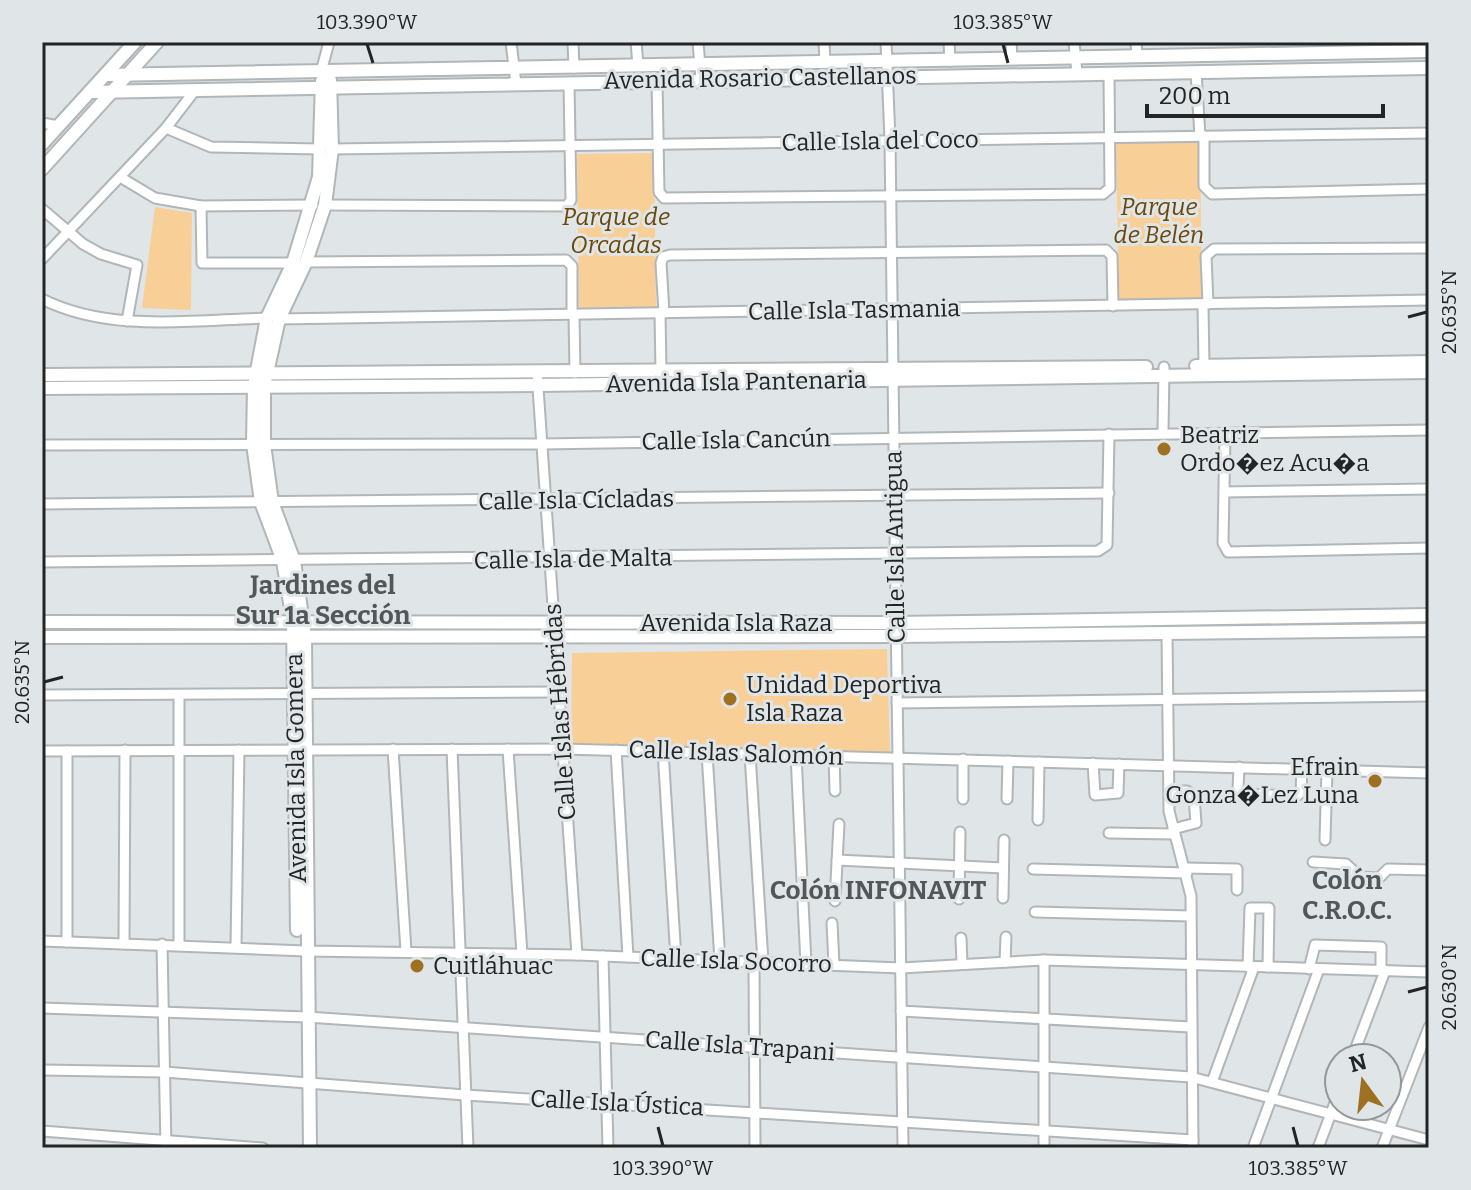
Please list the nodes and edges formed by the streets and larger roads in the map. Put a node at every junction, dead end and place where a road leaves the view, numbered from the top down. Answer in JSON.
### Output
{"nodes":[{"id":1,"x":125,"y":42,"type":"edge"},
{"id":2,"x":135,"y":42,"type":"edge"},
{"id":3,"x":157,"y":42,"type":"edge"},
{"id":4,"x":329,"y":42,"type":"edge"},
{"id":5,"x":511,"y":42,"type":"edge"},
{"id":6,"x":573,"y":42,"type":"edge"},
{"id":7,"x":636,"y":42,"type":"edge"},
{"id":8,"x":698,"y":42,"type":"edge"},
{"id":9,"x":824,"y":42,"type":"edge"},
{"id":10,"x":886,"y":42,"type":"edge"},
{"id":11,"x":949,"y":42,"type":"edge"},
{"id":12,"x":1011,"y":42,"type":"edge"},
{"id":13,"x":1074,"y":42,"type":"edge"},
{"id":14,"x":1136,"y":42,"type":"edge"},
{"id":15,"x":1263,"y":47,"type":"edge"},
{"id":16,"x":1318,"y":47,"type":"edge"},
{"id":17,"x":1376,"y":47,"type":"edge"},
{"id":18,"x":1200,"y":48,"type":"edge"},
{"id":19,"x":1429,"y":51,"type":"edge"},
{"id":20,"x":1137,"y":56,"type":"junction"},
{"id":21,"x":122,"y":57,"type":"junction"},
{"id":22,"x":1075,"y":58,"type":"junction"},
{"id":23,"x":1012,"y":59,"type":"junction"},
{"id":24,"x":950,"y":61,"type":"junction"},
{"id":25,"x":887,"y":62,"type":"junction"},
{"id":26,"x":825,"y":63,"type":"junction"},
{"id":27,"x":699,"y":64,"type":"junction"},
{"id":28,"x":638,"y":65,"type":"junction"},
{"id":29,"x":574,"y":68,"type":"junction"},
{"id":30,"x":1429,"y":68,"type":"edge"},
{"id":31,"x":513,"y":69,"type":"junction"},
{"id":32,"x":325,"y":72,"type":"junction"},
{"id":33,"x":1196,"y":72,"type":"junction"},
{"id":34,"x":1077,"y":73,"type":"junction"},
{"id":35,"x":1109,"y":73,"type":"junction"},
{"id":36,"x":106,"y":75,"type":"junction"},
{"id":37,"x":129,"y":76,"type":"junction"},
{"id":38,"x":888,"y":76,"type":"junction"},
{"id":39,"x":657,"y":79,"type":"junction"},
{"id":40,"x":701,"y":79,"type":"junction"},
{"id":41,"x":569,"y":83,"type":"junction"},
{"id":42,"x":516,"y":84,"type":"junction"},
{"id":43,"x":326,"y":87,"type":"junction"},
{"id":44,"x":196,"y":89,"type":"junction"},
{"id":45,"x":115,"y":91,"type":"junction"},
{"id":46,"x":91,"y":92,"type":"junction"},
{"id":47,"x":42,"y":123,"type":"edge"},
{"id":48,"x":59,"y":126,"type":"junction"},
{"id":49,"x":166,"y":128,"type":"junction"},
{"id":50,"x":1429,"y":133,"type":"edge"},
{"id":51,"x":1202,"y":136,"type":"junction"},
{"id":52,"x":1111,"y":138,"type":"junction"},
{"id":53,"x":890,"y":140,"type":"junction"},
{"id":54,"x":42,"y":144,"type":"edge"},
{"id":55,"x":658,"y":144,"type":"junction"},
{"id":56,"x":570,"y":148,"type":"junction"},
{"id":57,"x":326,"y":149,"type":"junction"},
{"id":58,"x":42,"y":169,"type":"edge"},
{"id":59,"x":120,"y":177,"type":"junction"},
{"id":60,"x":1429,"y":189,"type":"edge"},
{"id":61,"x":891,"y":197,"type":"junction"},
{"id":62,"x":319,"y":205,"type":"junction"},
{"id":63,"x":201,"y":206,"type":"junction"},
{"id":64,"x":42,"y":209,"type":"edge"},
{"id":65,"x":67,"y":232,"type":"junction"},
{"id":66,"x":1429,"y":248,"type":"edge"},
{"id":67,"x":892,"y":254,"type":"junction"},
{"id":68,"x":42,"y":259,"type":"edge"},
{"id":69,"x":300,"y":263,"type":"junction"},
{"id":70,"x":42,"y":299,"type":"edge"},
{"id":71,"x":1429,"y":300,"type":"edge"},
{"id":72,"x":1206,"y":304,"type":"junction"},
{"id":73,"x":1113,"y":306,"type":"junction"},
{"id":74,"x":893,"y":310,"type":"junction"},
{"id":75,"x":662,"y":313,"type":"junction"},
{"id":76,"x":573,"y":315,"type":"junction"},
{"id":77,"x":273,"y":319,"type":"junction"},
{"id":78,"x":127,"y":321,"type":"junction"},
{"id":79,"x":1429,"y":362,"type":"edge"},
{"id":80,"x":1204,"y":366,"type":"junction"},
{"id":81,"x":1164,"y":371,"type":"junction"},
{"id":82,"x":661,"y":372,"type":"junction"},
{"id":83,"x":1429,"y":372,"type":"edge"},
{"id":84,"x":575,"y":373,"type":"junction"},
{"id":85,"x":893,"y":374,"type":"junction"},
{"id":86,"x":42,"y":375,"type":"edge"},
{"id":87,"x":538,"y":379,"type":"junction"},
{"id":88,"x":260,"y":381,"type":"junction"},
{"id":89,"x":42,"y":388,"type":"edge"},
{"id":90,"x":1429,"y":430,"type":"edge"},
{"id":91,"x":1163,"y":433,"type":"junction"},
{"id":92,"x":1225,"y":433,"type":"junction"},
{"id":93,"x":1109,"y":434,"type":"junction"},
{"id":94,"x":894,"y":437,"type":"junction"},
{"id":95,"x":258,"y":444,"type":"junction"},
{"id":96,"x":542,"y":444,"type":"junction"},
{"id":97,"x":42,"y":445,"type":"edge"},
{"id":98,"x":1429,"y":489,"type":"edge"},
{"id":99,"x":1224,"y":492,"type":"junction"},
{"id":100,"x":1109,"y":493,"type":"junction"},
{"id":101,"x":895,"y":496,"type":"junction"},
{"id":102,"x":546,"y":501,"type":"junction"},
{"id":103,"x":267,"y":502,"type":"junction"},
{"id":104,"x":42,"y":504,"type":"edge"},
{"id":105,"x":1429,"y":548,"type":"edge"},
{"id":106,"x":895,"y":555,"type":"junction"},
{"id":107,"x":550,"y":559,"type":"junction"},
{"id":108,"x":289,"y":561,"type":"junction"},
{"id":109,"x":42,"y":562,"type":"edge"},
{"id":110,"x":1429,"y":615,"type":"edge"},
{"id":111,"x":299,"y":621,"type":"junction"},
{"id":112,"x":42,"y":622,"type":"edge"},
{"id":113,"x":896,"y":629,"type":"junction"},
{"id":114,"x":554,"y":630,"type":"junction"},
{"id":115,"x":1429,"y":630,"type":"edge"},
{"id":116,"x":1167,"y":633,"type":"junction"},
{"id":117,"x":42,"y":637,"type":"edge"},
{"id":118,"x":300,"y":637,"type":"junction"},
{"id":119,"x":559,"y":692,"type":"junction"},
{"id":120,"x":300,"y":694,"type":"junction"},
{"id":121,"x":42,"y":695,"type":"edge"},
{"id":122,"x":179,"y":695,"type":"junction"},
{"id":123,"x":1429,"y":696,"type":"edge"},
{"id":124,"x":1168,"y":700,"type":"junction"},
{"id":125,"x":897,"y":703,"type":"junction"},
{"id":126,"x":393,"y":749,"type":"junction"},
{"id":127,"x":452,"y":749,"type":"junction"},
{"id":128,"x":508,"y":749,"type":"junction"},
{"id":129,"x":563,"y":749,"type":"junction"},
{"id":130,"x":125,"y":750,"type":"junction"},
{"id":131,"x":179,"y":750,"type":"junction"},
{"id":132,"x":239,"y":750,"type":"junction"},
{"id":133,"x":301,"y":750,"type":"junction"},
{"id":134,"x":616,"y":750,"type":"junction"},
{"id":135,"x":42,"y":751,"type":"edge"},
{"id":136,"x":67,"y":751,"type":"junction"},
{"id":137,"x":663,"y":751,"type":"junction"},
{"id":138,"x":707,"y":753,"type":"junction"},
{"id":139,"x":750,"y":754,"type":"junction"},
{"id":140,"x":796,"y":755,"type":"junction"},
{"id":141,"x":834,"y":756,"type":"junction"},
{"id":142,"x":898,"y":758,"type":"junction"},
{"id":143,"x":963,"y":759,"type":"junction"},
{"id":144,"x":1008,"y":761,"type":"junction"},
{"id":145,"x":1039,"y":762,"type":"junction"},
{"id":146,"x":1093,"y":763,"type":"junction"},
{"id":147,"x":1119,"y":764,"type":"junction"},
{"id":148,"x":1169,"y":765,"type":"junction"},
{"id":149,"x":1239,"y":767,"type":"junction"},
{"id":150,"x":1302,"y":769,"type":"junction"},
{"id":151,"x":1327,"y":770,"type":"junction"},
{"id":152,"x":1429,"y":773,"type":"edge"},
{"id":153,"x":835,"y":791,"type":"dead end"},
{"id":154,"x":1170,"y":791,"type":"junction"},
{"id":155,"x":963,"y":799,"type":"dead end"},
{"id":156,"x":1007,"y":799,"type":"dead end"},
{"id":157,"x":1038,"y":820,"type":"dead end"},
{"id":158,"x":839,"y":824,"type":"dead end"},
{"id":159,"x":960,"y":832,"type":"dead end"},
{"id":160,"x":1174,"y":832,"type":"junction"},
{"id":161,"x":1109,"y":833,"type":"dead end"},
{"id":162,"x":1004,"y":840,"type":"dead end"},
{"id":163,"x":1325,"y":840,"type":"dead end"},
{"id":164,"x":837,"y":860,"type":"junction"},
{"id":165,"x":1313,"y":862,"type":"dead end"},
{"id":166,"x":899,"y":864,"type":"junction"},
{"id":167,"x":959,"y":867,"type":"junction"},
{"id":168,"x":1003,"y":868,"type":"junction"},
{"id":169,"x":1033,"y":869,"type":"dead end"},
{"id":170,"x":1186,"y":870,"type":"junction"},
{"id":171,"x":1429,"y":870,"type":"edge"},
{"id":172,"x":1237,"y":890,"type":"dead end"},
{"id":173,"x":1003,"y":898,"type":"dead end"},
{"id":174,"x":959,"y":899,"type":"dead end"},
{"id":175,"x":835,"y":901,"type":"dead end"},
{"id":176,"x":1035,"y":912,"type":"dead end"},
{"id":177,"x":1190,"y":916,"type":"junction"},
{"id":178,"x":832,"y":923,"type":"dead end"},
{"id":179,"x":1006,"y":937,"type":"dead end"},
{"id":180,"x":961,"y":938,"type":"dead end"},
{"id":181,"x":42,"y":941,"type":"edge"},
{"id":182,"x":67,"y":942,"type":"junction"},
{"id":183,"x":124,"y":944,"type":"junction"},
{"id":184,"x":162,"y":944,"type":"junction"},
{"id":185,"x":179,"y":945,"type":"junction"},
{"id":186,"x":236,"y":947,"type":"junction"},
{"id":187,"x":306,"y":951,"type":"junction"},
{"id":188,"x":406,"y":951,"type":"junction"},
{"id":189,"x":462,"y":952,"type":"junction"},
{"id":190,"x":522,"y":954,"type":"junction"},
{"id":191,"x":577,"y":955,"type":"junction"},
{"id":192,"x":603,"y":956,"type":"junction"},
{"id":193,"x":628,"y":957,"type":"junction"},
{"id":194,"x":676,"y":959,"type":"junction"},
{"id":195,"x":1044,"y":960,"type":"junction"},
{"id":196,"x":720,"y":961,"type":"junction"},
{"id":197,"x":758,"y":962,"type":"junction"},
{"id":198,"x":1005,"y":962,"type":"junction"},
{"id":199,"x":806,"y":964,"type":"junction"},
{"id":200,"x":962,"y":964,"type":"junction"},
{"id":201,"x":834,"y":965,"type":"junction"},
{"id":202,"x":1189,"y":965,"type":"junction"},
{"id":203,"x":1251,"y":967,"type":"junction"},
{"id":204,"x":1268,"y":967,"type":"junction"},
{"id":205,"x":901,"y":968,"type":"junction"},
{"id":206,"x":1314,"y":969,"type":"junction"},
{"id":207,"x":1383,"y":971,"type":"junction"},
{"id":208,"x":1429,"y":972,"type":"edge"},
{"id":209,"x":42,"y":1008,"type":"edge"},
{"id":210,"x":163,"y":1011,"type":"junction"},
{"id":211,"x":901,"y":1011,"type":"junction"},
{"id":212,"x":307,"y":1017,"type":"junction"},
{"id":213,"x":1044,"y":1018,"type":"junction"},
{"id":214,"x":464,"y":1027,"type":"junction"},
{"id":215,"x":1190,"y":1027,"type":"junction"},
{"id":216,"x":1429,"y":1027,"type":"edge"},
{"id":217,"x":604,"y":1036,"type":"junction"},
{"id":218,"x":1358,"y":1042,"type":"edge"},
{"id":219,"x":754,"y":1047,"type":"junction"},
{"id":220,"x":902,"y":1057,"type":"junction"},
{"id":221,"x":1045,"y":1067,"type":"junction"},
{"id":222,"x":42,"y":1070,"type":"edge"},
{"id":223,"x":164,"y":1072,"type":"junction"},
{"id":224,"x":1191,"y":1077,"type":"junction"},
{"id":225,"x":1212,"y":1082,"type":"junction"},
{"id":226,"x":309,"y":1083,"type":"junction"},
{"id":227,"x":465,"y":1095,"type":"junction"},
{"id":228,"x":1272,"y":1098,"type":"junction"},
{"id":229,"x":606,"y":1102,"type":"junction"},
{"id":230,"x":755,"y":1111,"type":"junction"},
{"id":231,"x":1323,"y":1112,"type":"edge"},
{"id":232,"x":1328,"y":1122,"type":"edge"},
{"id":233,"x":1362,"y":1122,"type":"edge"},
{"id":234,"x":903,"y":1123,"type":"junction"},
{"id":235,"x":1389,"y":1129,"type":"junction"},
{"id":236,"x":42,"y":1131,"type":"edge"},
{"id":237,"x":1044,"y":1132,"type":"junction"},
{"id":238,"x":1429,"y":1140,"type":"edge"},
{"id":239,"x":166,"y":1144,"type":"edge"},
{"id":240,"x":1193,"y":1144,"type":"edge"},
{"id":241,"x":263,"y":1148,"type":"edge"},
{"id":242,"x":310,"y":1148,"type":"edge"},
{"id":243,"x":468,"y":1148,"type":"edge"},
{"id":244,"x":608,"y":1148,"type":"edge"},
{"id":245,"x":755,"y":1148,"type":"edge"},
{"id":246,"x":903,"y":1148,"type":"edge"},
{"id":247,"x":1044,"y":1148,"type":"edge"},
{"id":248,"x":1253,"y":1148,"type":"edge"},
{"id":249,"x":1318,"y":1148,"type":"edge"},
{"id":250,"x":1382,"y":1148,"type":"edge"}],
"edges":[{"from":1,"to":21,"type":"street"},
{"from":2,"to":21,"type":"street"},
{"from":3,"to":37,"type":"street"},
{"from":4,"to":32,"type":"street"},
{"from":5,"to":31,"type":"street"},
{"from":6,"to":29,"type":"street"},
{"from":7,"to":28,"type":"street"},
{"from":8,"to":27,"type":"street"},
{"from":9,"to":26,"type":"street"},
{"from":10,"to":25,"type":"street","name":"Calle Isla Antigua"},
{"from":11,"to":24,"type":"street"},
{"from":12,"to":23,"type":"street"},
{"from":13,"to":22,"type":"street"},
{"from":14,"to":20,"type":"street"},
{"from":15,"to":16,"type":"street","name":"Avenida Rosario Castellanos"},
{"from":15,"to":18,"type":"street","name":"Avenida Rosario Castellanos"},
{"from":16,"to":17,"type":"street","name":"Avenida Rosario Castellanos"},
{"from":17,"to":19,"type":"street","name":"Avenida Rosario Castellanos"},
{"from":18,"to":20,"type":"street","name":"Avenida Rosario Castellanos"},
{"from":20,"to":22,"type":"street","name":"Avenida Rosario Castellanos"},
{"from":21,"to":36,"type":"street"},
{"from":22,"to":23,"type":"street","name":"Avenida Rosario Castellanos"},
{"from":22,"to":34,"type":"street"},
{"from":23,"to":24,"type":"street","name":"Avenida Rosario Castellanos"},
{"from":24,"to":25,"type":"street","name":"Avenida Rosario Castellanos"},
{"from":25,"to":26,"type":"street","name":"Avenida Rosario Castellanos"},
{"from":25,"to":38,"type":"street","name":"Calle Isla Antigua"},
{"from":26,"to":27,"type":"street","name":"Avenida Rosario Castellanos"},
{"from":27,"to":28,"type":"street","name":"Avenida Rosario Castellanos"},
{"from":27,"to":40,"type":"street"},
{"from":28,"to":29,"type":"street","name":"Avenida Rosario Castellanos"},
{"from":29,"to":31,"type":"street","name":"Avenida Rosario Castellanos"},
{"from":30,"to":33,"type":"street","name":"Avenida Rosario Castellanos"},
{"from":31,"to":32,"type":"street","name":"Avenida Rosario Castellanos"},
{"from":31,"to":42,"type":"street"},
{"from":32,"to":37,"type":"street","name":"Avenida Rosario Castellanos"},
{"from":32,"to":43,"type":"street","name":"Avenida Isla Gomera"},
{"from":33,"to":35,"type":"street","name":"Avenida Rosario Castellanos"},
{"from":33,"to":51,"type":"street"},
{"from":34,"to":35,"type":"street","name":"Avenida Rosario Castellanos"},
{"from":34,"to":38,"type":"street","name":"Avenida Rosario Castellanos"},
{"from":35,"to":52,"type":"street"},
{"from":36,"to":37,"type":"street","name":"Avenida Rosario Castellanos"},
{"from":36,"to":46,"type":"street"},
{"from":37,"to":45,"type":"street"},
{"from":38,"to":40,"type":"street","name":"Avenida Rosario Castellanos"},
{"from":38,"to":53,"type":"street","name":"Calle Isla Antigua"},
{"from":39,"to":40,"type":"street","name":"Avenida Rosario Castellanos"},
{"from":39,"to":41,"type":"street","name":"Avenida Rosario Castellanos"},
{"from":39,"to":55,"type":"street"},
{"from":41,"to":42,"type":"street","name":"Avenida Rosario Castellanos"},
{"from":41,"to":56,"type":"street"},
{"from":42,"to":43,"type":"street","name":"Avenida Rosario Castellanos"},
{"from":43,"to":44,"type":"street","name":"Avenida Rosario Castellanos"},
{"from":43,"to":57,"type":"street","name":"Avenida Isla Gomera"},
{"from":44,"to":45,"type":"street","name":"Avenida Rosario Castellanos"},
{"from":44,"to":49,"type":"street"},
{"from":45,"to":46,"type":"street","name":"Avenida Rosario Castellanos"},
{"from":45,"to":58,"type":"street"},
{"from":46,"to":48,"type":"street"},
{"from":47,"to":48,"type":"street"},
{"from":48,"to":54,"type":"street"},
{"from":49,"to":57,"type":"street","name":"Calle Isla del Coco"},
{"from":49,"to":59,"type":"street"},
{"from":50,"to":51,"type":"street","name":"Calle Isla del Coco"},
{"from":51,"to":52,"type":"street","name":"Calle Isla del Coco"},
{"from":51,"to":60,"type":"street"},
{"from":52,"to":53,"type":"street","name":"Calle Isla del Coco"},
{"from":52,"to":61,"type":"street"},
{"from":53,"to":55,"type":"street","name":"Calle Isla del Coco"},
{"from":53,"to":61,"type":"street","name":"Calle Isla Antigua"},
{"from":55,"to":56,"type":"street","name":"Calle Isla del Coco"},
{"from":55,"to":61,"type":"street"},
{"from":56,"to":57,"type":"street","name":"Calle Isla del Coco"},
{"from":56,"to":62,"type":"street"},
{"from":57,"to":62,"type":"street","name":"Avenida Isla Gomera"},
{"from":59,"to":63,"type":"street"},
{"from":59,"to":65,"type":"street"},
{"from":61,"to":67,"type":"street","name":"Calle Isla Antigua"},
{"from":62,"to":63,"type":"street"},
{"from":62,"to":69,"type":"street","name":"Avenida Isla Gomera"},
{"from":63,"to":69,"type":"street"},
{"from":64,"to":65,"type":"street"},
{"from":65,"to":68,"type":"street"},
{"from":65,"to":78,"type":"street"},
{"from":66,"to":72,"type":"street"},
{"from":67,"to":73,"type":"street"},
{"from":67,"to":74,"type":"street","name":"Calle Isla Antigua"},
{"from":67,"to":75,"type":"street"},
{"from":69,"to":76,"type":"street"},
{"from":69,"to":77,"type":"street","name":"Avenida Isla Gomera"},
{"from":70,"to":78,"type":"street","name":"Calle Isla Tasmania"},
{"from":71,"to":72,"type":"street","name":"Calle Isla Tasmania"},
{"from":72,"to":73,"type":"street","name":"Calle Isla Tasmania"},
{"from":72,"to":80,"type":"street"},
{"from":73,"to":74,"type":"street","name":"Calle Isla Tasmania"},
{"from":74,"to":75,"type":"street","name":"Calle Isla Tasmania"},
{"from":74,"to":85,"type":"street","name":"Calle Isla Antigua"},
{"from":75,"to":76,"type":"street","name":"Calle Isla Tasmania"},
{"from":75,"to":82,"type":"street"},
{"from":76,"to":77,"type":"street","name":"Calle Isla Tasmania"},
{"from":76,"to":84,"type":"street"},
{"from":77,"to":78,"type":"street","name":"Calle Isla Tasmania"},
{"from":77,"to":88,"type":"street","name":"Avenida Isla Gomera"},
{"from":79,"to":80,"type":"street","name":"Avenida Isla Pantenaria"},
{"from":80,"to":81,"type":"street","name":"Avenida Isla Pantenaria"},
{"from":81,"to":83,"type":"street","name":"Avenida Isla Pantenaria"},
{"from":81,"to":85,"type":"street","name":"Avenida Isla Pantenaria"},
{"from":81,"to":91,"type":"street"},
{"from":82,"to":84,"type":"street","name":"Avenida Isla Pantenaria"},
{"from":82,"to":85,"type":"street","name":"Avenida Isla Pantenaria"},
{"from":84,"to":87,"type":"street","name":"Avenida Isla Pantenaria"},
{"from":85,"to":87,"type":"street","name":"Avenida Isla Pantenaria"},
{"from":85,"to":94,"type":"street","name":"Calle Isla Antigua"},
{"from":86,"to":88,"type":"street","name":"Avenida Isla Pantenaria"},
{"from":87,"to":88,"type":"street","name":"Avenida Isla Pantenaria"},
{"from":87,"to":96,"type":"street","name":"Calle Islas Hébridas"},
{"from":88,"to":89,"type":"street","name":"Avenida Isla Pantenaria"},
{"from":88,"to":95,"type":"street","name":"Avenida Isla Gomera"},
{"from":90,"to":92,"type":"street","name":"Calle Isla Cancún"},
{"from":91,"to":92,"type":"street","name":"Calle Isla Cancún"},
{"from":91,"to":93,"type":"street","name":"Calle Isla Cancún"},
{"from":92,"to":99,"type":"street"},
{"from":93,"to":94,"type":"street","name":"Calle Isla Cancún"},
{"from":93,"to":100,"type":"street"},
{"from":94,"to":96,"type":"street","name":"Calle Isla Cancún"},
{"from":94,"to":101,"type":"street","name":"Calle Isla Antigua"},
{"from":95,"to":96,"type":"street","name":"Calle Isla Cancún"},
{"from":95,"to":97,"type":"street","name":"Calle Isla Cancún"},
{"from":95,"to":103,"type":"street","name":"Avenida Isla Gomera"},
{"from":96,"to":102,"type":"street","name":"Calle Islas Hébridas"},
{"from":98,"to":99,"type":"street"},
{"from":99,"to":105,"type":"street"},
{"from":100,"to":101,"type":"street","name":"Calle Isla Cícladas"},
{"from":100,"to":106,"type":"street","name":"Calle Isla de Malta"},
{"from":101,"to":102,"type":"street","name":"Calle Isla Cícladas"},
{"from":101,"to":106,"type":"street","name":"Calle Isla Antigua"},
{"from":102,"to":103,"type":"street","name":"Calle Isla Cícladas"},
{"from":102,"to":107,"type":"street","name":"Calle Islas Hébridas"},
{"from":103,"to":104,"type":"street","name":"Calle Isla Cícladas"},
{"from":103,"to":108,"type":"street","name":"Avenida Isla Gomera"},
{"from":106,"to":107,"type":"street","name":"Calle Isla de Malta"},
{"from":106,"to":113,"type":"street","name":"Calle Isla Antigua"},
{"from":107,"to":108,"type":"street","name":"Calle Isla de Malta"},
{"from":107,"to":114,"type":"street","name":"Calle Islas Hébridas"},
{"from":108,"to":109,"type":"street","name":"Calle Isla de Malta"},
{"from":108,"to":111,"type":"street","name":"Avenida Isla Gomera"},
{"from":110,"to":113,"type":"street","name":"Avenida Isla Raza"},
{"from":111,"to":112,"type":"street","name":"Avenida Isla Raza"},
{"from":111,"to":114,"type":"street","name":"Avenida Isla Raza"},
{"from":111,"to":118,"type":"street","name":"Avenida Isla Gomera"},
{"from":113,"to":114,"type":"street","name":"Avenida Isla Raza"},
{"from":113,"to":116,"type":"street","name":"Avenida Isla Raza"},
{"from":113,"to":125,"type":"street","name":"Calle Isla Antigua"},
{"from":114,"to":118,"type":"street","name":"Avenida Isla Raza"},
{"from":114,"to":119,"type":"street","name":"Calle Islas Hébridas"},
{"from":115,"to":116,"type":"street","name":"Avenida Isla Raza"},
{"from":116,"to":124,"type":"street"},
{"from":117,"to":118,"type":"street","name":"Avenida Isla Raza"},
{"from":118,"to":120,"type":"street","name":"Avenida Isla Gomera"},
{"from":119,"to":120,"type":"street"},
{"from":119,"to":129,"type":"street","name":"Calle Islas Hébridas"},
{"from":120,"to":122,"type":"street"},
{"from":120,"to":133,"type":"street","name":"Avenida Isla Gomera"},
{"from":121,"to":122,"type":"street"},
{"from":122,"to":131,"type":"street"},
{"from":123,"to":124,"type":"street"},
{"from":124,"to":125,"type":"street"},
{"from":124,"to":148,"type":"street"},
{"from":125,"to":142,"type":"street","name":"Calle Isla Antigua"},
{"from":126,"to":127,"type":"street","name":"Calle Islas Salomón"},
{"from":126,"to":133,"type":"street","name":"Calle Islas Salomón"},
{"from":126,"to":188,"type":"street"},
{"from":127,"to":128,"type":"street","name":"Calle Islas Salomón"},
{"from":127,"to":189,"type":"street"},
{"from":128,"to":129,"type":"street","name":"Calle Islas Salomón"},
{"from":128,"to":190,"type":"street"},
{"from":129,"to":134,"type":"street","name":"Calle Islas Salomón"},
{"from":129,"to":191,"type":"street","name":"Calle Islas Hébridas"},
{"from":130,"to":131,"type":"street","name":"Calle Islas Salomón"},
{"from":130,"to":136,"type":"street","name":"Calle Islas Salomón"},
{"from":130,"to":183,"type":"street"},
{"from":131,"to":132,"type":"street","name":"Calle Islas Salomón"},
{"from":131,"to":185,"type":"street"},
{"from":132,"to":133,"type":"street","name":"Calle Islas Salomón"},
{"from":132,"to":186,"type":"street"},
{"from":133,"to":187,"type":"street","name":"Avenida Isla Gomera"},
{"from":134,"to":137,"type":"street","name":"Calle Islas Salomón"},
{"from":134,"to":193,"type":"street"},
{"from":135,"to":136,"type":"street","name":"Calle Islas Salomón"},
{"from":136,"to":182,"type":"street"},
{"from":137,"to":138,"type":"street","name":"Calle Islas Salomón"},
{"from":137,"to":194,"type":"street"},
{"from":138,"to":139,"type":"street","name":"Calle Islas Salomón"},
{"from":138,"to":196,"type":"street"},
{"from":139,"to":140,"type":"street","name":"Calle Islas Salomón"},
{"from":139,"to":197,"type":"street"},
{"from":140,"to":141,"type":"street","name":"Calle Islas Salomón"},
{"from":140,"to":199,"type":"street"},
{"from":141,"to":142,"type":"street","name":"Calle Islas Salomón"},
{"from":141,"to":153,"type":"street"},
{"from":142,"to":143,"type":"street","name":"Calle Islas Salomón"},
{"from":142,"to":166,"type":"street","name":"Calle Isla Antigua"},
{"from":143,"to":144,"type":"street","name":"Calle Islas Salomón"},
{"from":143,"to":155,"type":"street"},
{"from":144,"to":145,"type":"street","name":"Calle Islas Salomón"},
{"from":144,"to":156,"type":"street"},
{"from":145,"to":146,"type":"street","name":"Calle Islas Salomón"},
{"from":145,"to":157,"type":"street"},
{"from":146,"to":147,"type":"street","name":"Calle Islas Salomón"},
{"from":146,"to":147,"type":"street"},
{"from":147,"to":148,"type":"street","name":"Calle Islas Salomón"},
{"from":148,"to":149,"type":"street","name":"Calle Islas Salomón"},
{"from":148,"to":154,"type":"street"},
{"from":149,"to":150,"type":"street","name":"Calle Islas Salomón"},
{"from":149,"to":150,"type":"street"},
{"from":150,"to":151,"type":"street","name":"Calle Islas Salomón"},
{"from":151,"to":152,"type":"street","name":"Calle Islas Salomón"},
{"from":151,"to":163,"type":"street"},
{"from":154,"to":160,"type":"street"},
{"from":154,"to":160,"type":"street"},
{"from":158,"to":164,"type":"street"},
{"from":159,"to":167,"type":"street"},
{"from":160,"to":161,"type":"street"},
{"from":160,"to":170,"type":"street"},
{"from":162,"to":168,"type":"street"},
{"from":164,"to":166,"type":"street"},
{"from":164,"to":175,"type":"street"},
{"from":165,"to":171,"type":"street"},
{"from":166,"to":167,"type":"street"},
{"from":166,"to":205,"type":"street","name":"Calle Isla Antigua"},
{"from":167,"to":168,"type":"street"},
{"from":167,"to":174,"type":"street"},
{"from":168,"to":173,"type":"street"},
{"from":169,"to":170,"type":"street"},
{"from":170,"to":172,"type":"street"},
{"from":170,"to":177,"type":"street"},
{"from":176,"to":177,"type":"street"},
{"from":177,"to":202,"type":"street"},
{"from":178,"to":201,"type":"street"},
{"from":179,"to":198,"type":"street"},
{"from":180,"to":200,"type":"street"},
{"from":181,"to":182,"type":"street","name":"Calle Isla Socorro"},
{"from":182,"to":183,"type":"street","name":"Calle Isla Socorro"},
{"from":183,"to":184,"type":"street","name":"Calle Isla Socorro"},
{"from":184,"to":185,"type":"street","name":"Calle Isla Socorro"},
{"from":184,"to":210,"type":"street"},
{"from":185,"to":186,"type":"street","name":"Calle Isla Socorro"},
{"from":186,"to":187,"type":"street","name":"Calle Isla Socorro"},
{"from":187,"to":188,"type":"street","name":"Calle Isla Socorro"},
{"from":187,"to":212,"type":"street","name":"Avenida Isla Gomera"},
{"from":188,"to":189,"type":"street","name":"Calle Isla Socorro"},
{"from":189,"to":190,"type":"street","name":"Calle Isla Socorro"},
{"from":189,"to":214,"type":"street"},
{"from":190,"to":191,"type":"street","name":"Calle Isla Socorro"},
{"from":191,"to":192,"type":"street","name":"Calle Isla Socorro"},
{"from":192,"to":193,"type":"street","name":"Calle Isla Socorro"},
{"from":192,"to":217,"type":"street"},
{"from":193,"to":194,"type":"street","name":"Calle Isla Socorro"},
{"from":194,"to":196,"type":"street","name":"Calle Isla Socorro"},
{"from":195,"to":198,"type":"street","name":"Calle Isla Socorro"},
{"from":195,"to":202,"type":"street","name":"Calle Isla Socorro"},
{"from":195,"to":213,"type":"street"},
{"from":196,"to":197,"type":"street","name":"Calle Isla Socorro"},
{"from":197,"to":199,"type":"street","name":"Calle Isla Socorro"},
{"from":197,"to":219,"type":"street"},
{"from":198,"to":200,"type":"street","name":"Calle Isla Socorro"},
{"from":199,"to":201,"type":"street","name":"Calle Isla Socorro"},
{"from":200,"to":205,"type":"street","name":"Calle Isla Socorro"},
{"from":201,"to":205,"type":"street","name":"Calle Isla Socorro"},
{"from":202,"to":203,"type":"street","name":"Calle Isla Socorro"},
{"from":202,"to":215,"type":"street"},
{"from":203,"to":204,"type":"street","name":"Calle Isla Socorro"},
{"from":203,"to":204,"type":"street"},
{"from":203,"to":225,"type":"street"},
{"from":204,"to":206,"type":"street","name":"Calle Isla Socorro"},
{"from":205,"to":211,"type":"street","name":"Calle Isla Antigua"},
{"from":206,"to":207,"type":"street","name":"Calle Isla Socorro"},
{"from":206,"to":207,"type":"street"},
{"from":206,"to":228,"type":"street"},
{"from":207,"to":208,"type":"street","name":"Calle Isla Socorro"},
{"from":207,"to":218,"type":"street"},
{"from":209,"to":210,"type":"street","name":"Calle Isla Trapani"},
{"from":210,"to":212,"type":"street","name":"Calle Isla Trapani"},
{"from":210,"to":223,"type":"street"},
{"from":211,"to":213,"type":"street"},
{"from":211,"to":220,"type":"street","name":"Calle Isla Antigua"},
{"from":212,"to":214,"type":"street","name":"Calle Isla Trapani"},
{"from":212,"to":226,"type":"street","name":"Avenida Isla Gomera"},
{"from":213,"to":215,"type":"street"},
{"from":213,"to":221,"type":"street"},
{"from":214,"to":217,"type":"street","name":"Calle Isla Trapani"},
{"from":214,"to":227,"type":"street"},
{"from":215,"to":224,"type":"street"},
{"from":216,"to":235,"type":"street"},
{"from":217,"to":219,"type":"street","name":"Calle Isla Trapani"},
{"from":217,"to":229,"type":"street"},
{"from":219,"to":220,"type":"street","name":"Calle Isla Trapani"},
{"from":219,"to":230,"type":"street"},
{"from":220,"to":221,"type":"street","name":"Calle Isla Trapani"},
{"from":220,"to":234,"type":"street","name":"Calle Isla Antigua"},
{"from":221,"to":224,"type":"street","name":"Calle Isla Trapani"},
{"from":221,"to":237,"type":"street"},
{"from":222,"to":223,"type":"street","name":"Calle Isla Ústica"},
{"from":223,"to":226,"type":"street","name":"Calle Isla Ústica"},
{"from":223,"to":239,"type":"street"},
{"from":224,"to":225,"type":"street","name":"Calle Isla Trapani"},
{"from":224,"to":240,"type":"street"},
{"from":225,"to":228,"type":"street","name":"Calle Isla Trapani"},
{"from":226,"to":227,"type":"street","name":"Calle Isla Ústica"},
{"from":226,"to":242,"type":"street","name":"Avenida Isla Gomera"},
{"from":227,"to":229,"type":"street","name":"Calle Isla Ústica"},
{"from":227,"to":243,"type":"street"},
{"from":228,"to":231,"type":"street","name":"Calle Isla Trapani"},
{"from":228,"to":248,"type":"street"},
{"from":229,"to":230,"type":"street","name":"Calle Isla Ústica"},
{"from":229,"to":244,"type":"street"},
{"from":230,"to":234,"type":"street","name":"Calle Isla Ústica"},
{"from":230,"to":245,"type":"street"},
{"from":232,"to":249,"type":"street"},
{"from":233,"to":235,"type":"street","name":"Calle Isla Trapani"},
{"from":234,"to":237,"type":"street","name":"Calle Isla Ústica"},
{"from":234,"to":246,"type":"street","name":"Calle Isla Antigua"},
{"from":235,"to":238,"type":"street","name":"Calle Isla Trapani"},
{"from":235,"to":250,"type":"street"},
{"from":236,"to":239,"type":"street"},
{"from":237,"to":240,"type":"street","name":"Calle Isla Ústica"},
{"from":237,"to":247,"type":"street"},
{"from":239,"to":241,"type":"street"}]}
